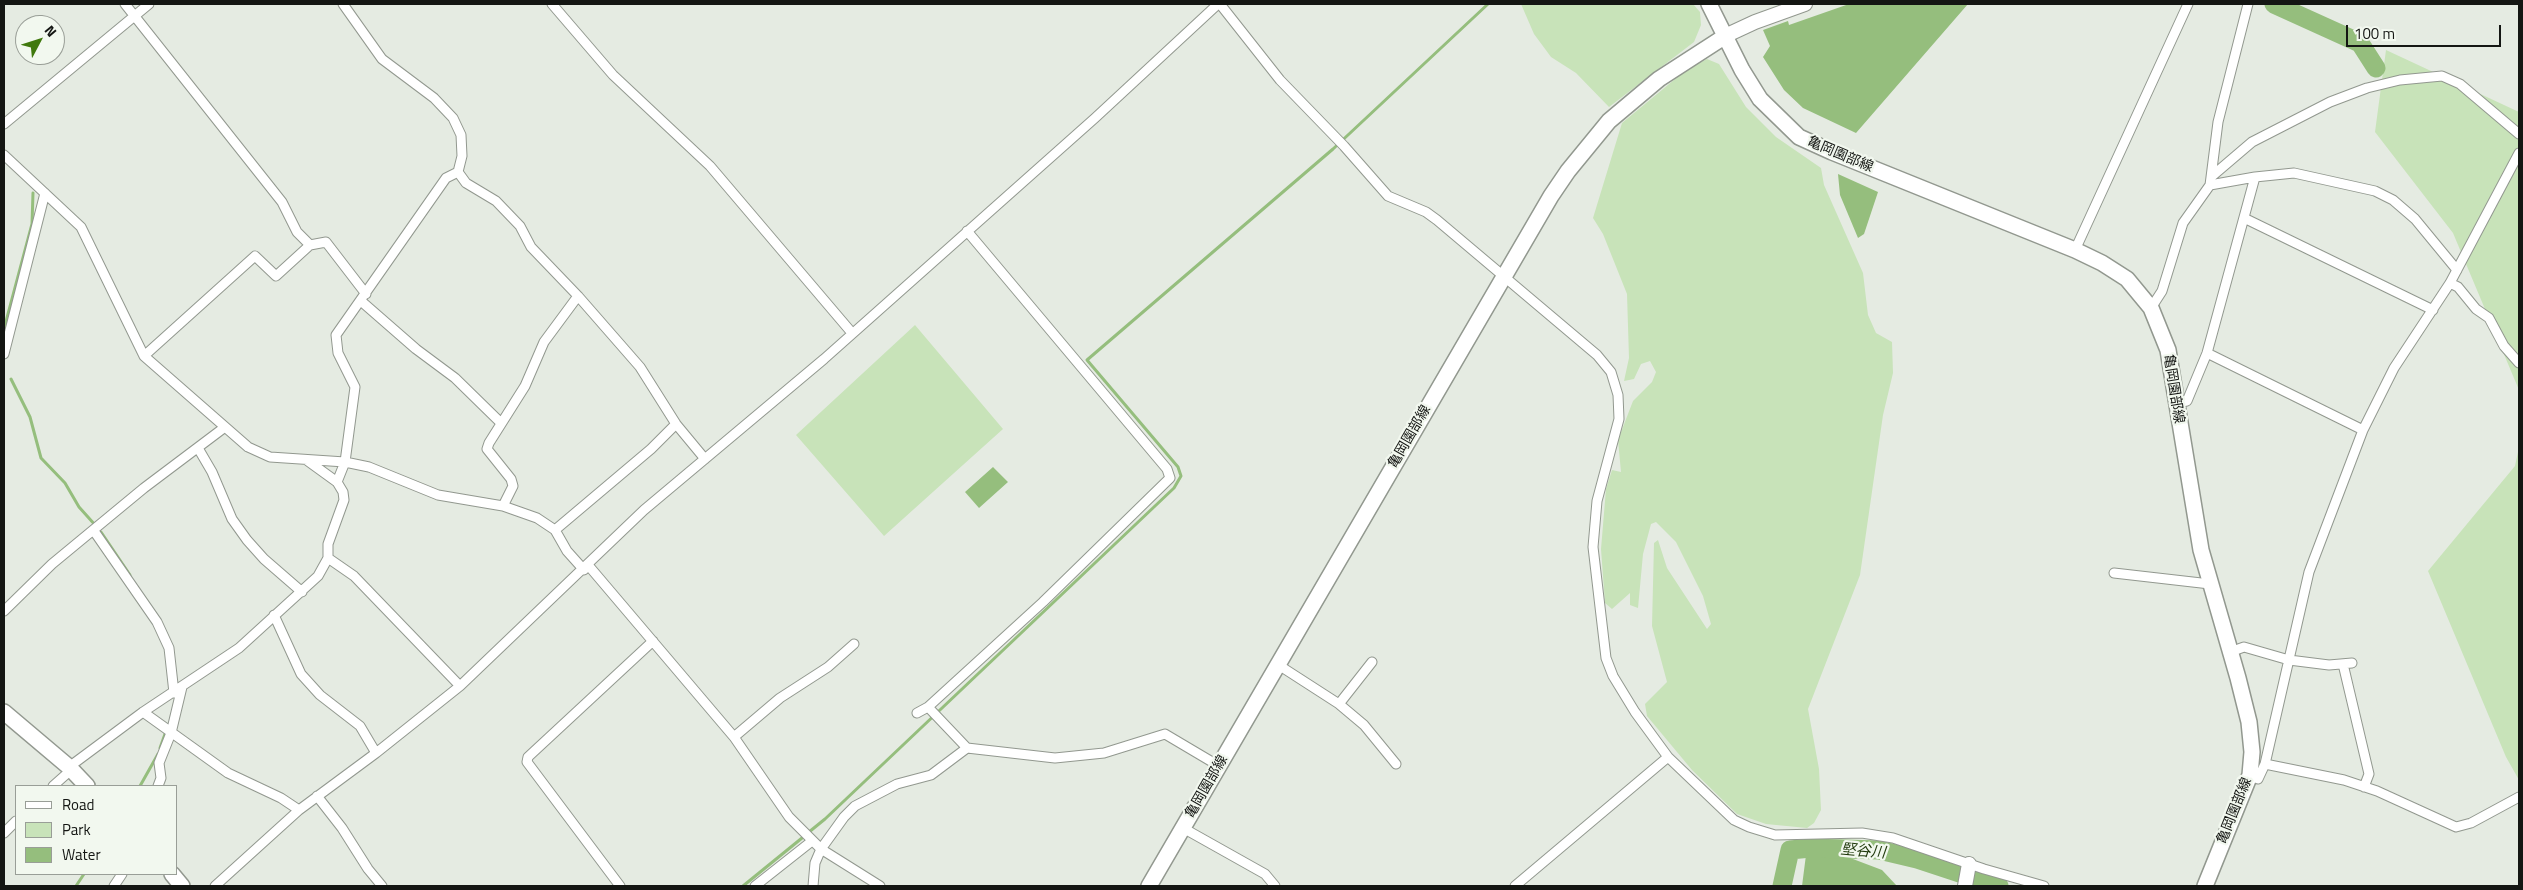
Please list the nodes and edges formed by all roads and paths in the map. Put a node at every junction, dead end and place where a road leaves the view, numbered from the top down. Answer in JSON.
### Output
{"nodes":[{"id":1,"x":125,"y":4,"type":"edge"},
{"id":2,"x":149,"y":4,"type":"edge"},
{"id":3,"x":343,"y":4,"type":"edge"},
{"id":4,"x":552,"y":4,"type":"edge"},
{"id":5,"x":1219,"y":4,"type":"edge"},
{"id":6,"x":1709,"y":4,"type":"edge"},
{"id":7,"x":1805,"y":4,"type":"edge"},
{"id":8,"x":2188,"y":4,"type":"edge"},
{"id":9,"x":2248,"y":4,"type":"edge"},
{"id":10,"x":136,"y":15,"type":"junction"},
{"id":11,"x":1727,"y":35,"type":"junction"},
{"id":12,"x":4,"y":124,"type":"edge"},
{"id":13,"x":2519,"y":134,"type":"edge"},
{"id":14,"x":2519,"y":153,"type":"edge"},
{"id":15,"x":4,"y":155,"type":"edge"},
{"id":16,"x":458,"y":172,"type":"junction"},
{"id":17,"x":2255,"y":177,"type":"junction"},
{"id":18,"x":2211,"y":181,"type":"junction"},
{"id":19,"x":46,"y":194,"type":"junction"},
{"id":20,"x":2244,"y":218,"type":"junction"},
{"id":21,"x":967,"y":231,"type":"junction"},
{"id":22,"x":310,"y":245,"type":"junction"},
{"id":23,"x":2075,"y":250,"type":"junction"},
{"id":24,"x":2456,"y":270,"type":"junction"},
{"id":25,"x":1504,"y":276,"type":"junction"},
{"id":26,"x":2450,"y":283,"type":"junction"},
{"id":27,"x":578,"y":296,"type":"junction"},
{"id":28,"x":363,"y":298,"type":"junction"},
{"id":29,"x":2150,"y":308,"type":"junction"},
{"id":30,"x":2433,"y":310,"type":"junction"},
{"id":31,"x":852,"y":333,"type":"junction"},
{"id":32,"x":4,"y":354,"type":"edge"},
{"id":33,"x":2207,"y":354,"type":"junction"},
{"id":34,"x":144,"y":356,"type":"junction"},
{"id":35,"x":2519,"y":363,"type":"edge"},
{"id":36,"x":2176,"y":403,"type":"junction"},
{"id":37,"x":501,"y":423,"type":"junction"},
{"id":38,"x":676,"y":424,"type":"junction"},
{"id":39,"x":225,"y":427,"type":"junction"},
{"id":40,"x":2363,"y":430,"type":"junction"},
{"id":41,"x":198,"y":448,"type":"junction"},
{"id":42,"x":705,"y":460,"type":"junction"},
{"id":43,"x":308,"y":462,"type":"junction"},
{"id":44,"x":345,"y":462,"type":"junction"},
{"id":45,"x":337,"y":482,"type":"junction"},
{"id":46,"x":503,"y":506,"type":"junction"},
{"id":47,"x":555,"y":530,"type":"junction"},
{"id":48,"x":94,"y":531,"type":"junction"},
{"id":49,"x":328,"y":558,"type":"junction"},
{"id":50,"x":586,"y":568,"type":"junction"},
{"id":51,"x":2114,"y":573,"type":"dead end"},
{"id":52,"x":2210,"y":584,"type":"junction"},
{"id":53,"x":302,"y":592,"type":"junction"},
{"id":54,"x":4,"y":611,"type":"edge"},
{"id":55,"x":274,"y":615,"type":"junction"},
{"id":56,"x":653,"y":641,"type":"junction"},
{"id":57,"x":854,"y":644,"type":"dead end"},
{"id":58,"x":2230,"y":652,"type":"junction"},
{"id":59,"x":2289,"y":660,"type":"junction"},
{"id":60,"x":1372,"y":662,"type":"dead end"},
{"id":61,"x":1277,"y":664,"type":"junction"},
{"id":62,"x":460,"y":686,"type":"junction"},
{"id":63,"x":182,"y":687,"type":"junction"},
{"id":64,"x":174,"y":693,"type":"junction"},
{"id":65,"x":1339,"y":704,"type":"junction"},
{"id":66,"x":928,"y":707,"type":"junction"},
{"id":67,"x":4,"y":712,"type":"edge"},
{"id":68,"x":143,"y":712,"type":"junction"},
{"id":69,"x":917,"y":713,"type":"dead end"},
{"id":70,"x":171,"y":733,"type":"junction"},
{"id":71,"x":734,"y":737,"type":"junction"},
{"id":72,"x":967,"y":748,"type":"junction"},
{"id":73,"x":376,"y":753,"type":"junction"},
{"id":74,"x":1668,"y":757,"type":"junction"},
{"id":75,"x":1396,"y":764,"type":"dead end"},
{"id":76,"x":2265,"y":764,"type":"junction"},
{"id":77,"x":1219,"y":766,"type":"junction"},
{"id":78,"x":70,"y":768,"type":"junction"},
{"id":79,"x":2250,"y":775,"type":"junction"},
{"id":80,"x":54,"y":785,"type":"edge"},
{"id":81,"x":86,"y":785,"type":"edge"},
{"id":82,"x":158,"y":785,"type":"edge"},
{"id":83,"x":2364,"y":787,"type":"junction"},
{"id":84,"x":317,"y":796,"type":"junction"},
{"id":85,"x":2519,"y":797,"type":"edge"},
{"id":86,"x":299,"y":810,"type":"junction"},
{"id":87,"x":15,"y":822,"type":"edge"},
{"id":88,"x":1183,"y":828,"type":"junction"},
{"id":89,"x":4,"y":833,"type":"edge"},
{"id":90,"x":812,"y":840,"type":"junction"},
{"id":91,"x":821,"y":849,"type":"junction"},
{"id":92,"x":1969,"y":864,"type":"junction"},
{"id":93,"x":121,"y":875,"type":"edge"},
{"id":94,"x":173,"y":875,"type":"edge"},
{"id":95,"x":114,"y":886,"type":"edge"},
{"id":96,"x":182,"y":886,"type":"edge"},
{"id":97,"x":214,"y":886,"type":"edge"},
{"id":98,"x":382,"y":886,"type":"edge"},
{"id":99,"x":620,"y":886,"type":"edge"},
{"id":100,"x":755,"y":886,"type":"edge"},
{"id":101,"x":813,"y":886,"type":"edge"},
{"id":102,"x":880,"y":886,"type":"edge"},
{"id":103,"x":1149,"y":886,"type":"edge"},
{"id":104,"x":1275,"y":886,"type":"edge"},
{"id":105,"x":1515,"y":886,"type":"edge"},
{"id":106,"x":1965,"y":886,"type":"edge"},
{"id":107,"x":2044,"y":886,"type":"edge"},
{"id":108,"x":2204,"y":886,"type":"edge"}],
"edges":[{"from":1,"to":10,"type":"street"},
{"from":2,"to":10,"type":"street"},
{"from":3,"to":16,"type":"street"},
{"from":4,"to":31,"type":"street"},
{"from":5,"to":21,"type":"street"},
{"from":5,"to":25,"type":"street"},
{"from":6,"to":11,"type":"main road","name":"亀岡園部線"},
{"from":7,"to":11,"type":"street"},
{"from":8,"to":23,"type":"street"},
{"from":9,"to":18,"type":"street"},
{"from":10,"to":12,"type":"street"},
{"from":10,"to":22,"type":"street"},
{"from":11,"to":23,"type":"main road","name":"亀岡園部線"},
{"from":11,"to":25,"type":"main road","name":"亀岡園部線"},
{"from":13,"to":18,"type":"street"},
{"from":14,"to":24,"type":"street"},
{"from":15,"to":19,"type":"street"},
{"from":16,"to":27,"type":"street"},
{"from":16,"to":28,"type":"street"},
{"from":17,"to":18,"type":"street"},
{"from":17,"to":20,"type":"street"},
{"from":17,"to":24,"type":"street"},
{"from":18,"to":29,"type":"street"},
{"from":19,"to":32,"type":"street"},
{"from":19,"to":34,"type":"street"},
{"from":20,"to":30,"type":"street"},
{"from":20,"to":33,"type":"street"},
{"from":21,"to":31,"type":"street"},
{"from":21,"to":66,"type":"street"},
{"from":22,"to":28,"type":"street"},
{"from":22,"to":34,"type":"street"},
{"from":23,"to":29,"type":"main road","name":"亀岡園部線"},
{"from":24,"to":26,"type":"street"},
{"from":25,"to":61,"type":"main road","name":"亀岡園部線"},
{"from":25,"to":74,"type":"street"},
{"from":26,"to":30,"type":"street"},
{"from":26,"to":35,"type":"street"},
{"from":27,"to":37,"type":"street"},
{"from":27,"to":38,"type":"street"},
{"from":28,"to":37,"type":"street"},
{"from":28,"to":44,"type":"street"},
{"from":29,"to":36,"type":"main road","name":"亀岡園部線"},
{"from":30,"to":40,"type":"street"},
{"from":31,"to":42,"type":"street"},
{"from":33,"to":36,"type":"street"},
{"from":33,"to":40,"type":"street"},
{"from":34,"to":39,"type":"street"},
{"from":36,"to":52,"type":"main road","name":"亀岡園部線"},
{"from":37,"to":46,"type":"street"},
{"from":38,"to":42,"type":"street"},
{"from":38,"to":47,"type":"street"},
{"from":39,"to":41,"type":"street"},
{"from":39,"to":43,"type":"street"},
{"from":40,"to":59,"type":"street"},
{"from":41,"to":48,"type":"street"},
{"from":41,"to":53,"type":"street"},
{"from":42,"to":50,"type":"street"},
{"from":43,"to":44,"type":"street"},
{"from":43,"to":45,"type":"street"},
{"from":44,"to":45,"type":"street"},
{"from":44,"to":46,"type":"street"},
{"from":45,"to":49,"type":"street"},
{"from":46,"to":47,"type":"street"},
{"from":47,"to":50,"type":"street"},
{"from":48,"to":54,"type":"street"},
{"from":48,"to":64,"type":"street"},
{"from":49,"to":53,"type":"street"},
{"from":49,"to":62,"type":"street"},
{"from":50,"to":56,"type":"street"},
{"from":50,"to":62,"type":"street"},
{"from":51,"to":52,"type":"street"},
{"from":52,"to":58,"type":"main road","name":"亀岡園部線"},
{"from":53,"to":55,"type":"street"},
{"from":55,"to":63,"type":"street"},
{"from":55,"to":73,"type":"street"},
{"from":56,"to":71,"type":"street"},
{"from":56,"to":99,"type":"street"},
{"from":57,"to":71,"type":"street"},
{"from":58,"to":59,"type":"street"},
{"from":58,"to":79,"type":"main road","name":"亀岡園部線"},
{"from":59,"to":76,"type":"street"},
{"from":59,"to":83,"type":"street"},
{"from":60,"to":65,"type":"street"},
{"from":61,"to":65,"type":"street"},
{"from":61,"to":77,"type":"main road","name":"亀岡園部線"},
{"from":62,"to":73,"type":"street"},
{"from":63,"to":64,"type":"street"},
{"from":63,"to":70,"type":"street"},
{"from":64,"to":68,"type":"street"},
{"from":65,"to":75,"type":"street"},
{"from":66,"to":69,"type":"street"},
{"from":66,"to":72,"type":"street"},
{"from":67,"to":78,"type":"main road"},
{"from":68,"to":70,"type":"street"},
{"from":68,"to":78,"type":"street"},
{"from":70,"to":82,"type":"street"},
{"from":70,"to":86,"type":"street"},
{"from":71,"to":90,"type":"street"},
{"from":72,"to":77,"type":"street"},
{"from":72,"to":91,"type":"street"},
{"from":73,"to":84,"type":"street"},
{"from":74,"to":92,"type":"street"},
{"from":74,"to":105,"type":"street"},
{"from":76,"to":79,"type":"street"},
{"from":76,"to":83,"type":"street"},
{"from":77,"to":88,"type":"main road","name":"亀岡園部線"},
{"from":78,"to":80,"type":"street"},
{"from":78,"to":81,"type":"main road"},
{"from":79,"to":108,"type":"main road","name":"亀岡園部線"},
{"from":83,"to":85,"type":"street"},
{"from":84,"to":86,"type":"street"},
{"from":84,"to":98,"type":"street"},
{"from":86,"to":97,"type":"street"},
{"from":87,"to":89,"type":"street"},
{"from":88,"to":103,"type":"main road","name":"亀岡園部線"},
{"from":88,"to":104,"type":"street"},
{"from":90,"to":91,"type":"street"},
{"from":90,"to":100,"type":"street"},
{"from":91,"to":101,"type":"street"},
{"from":91,"to":102,"type":"street"},
{"from":92,"to":106,"type":"street"},
{"from":92,"to":107,"type":"street"},
{"from":93,"to":95,"type":"street"},
{"from":94,"to":96,"type":"main road"}]}
